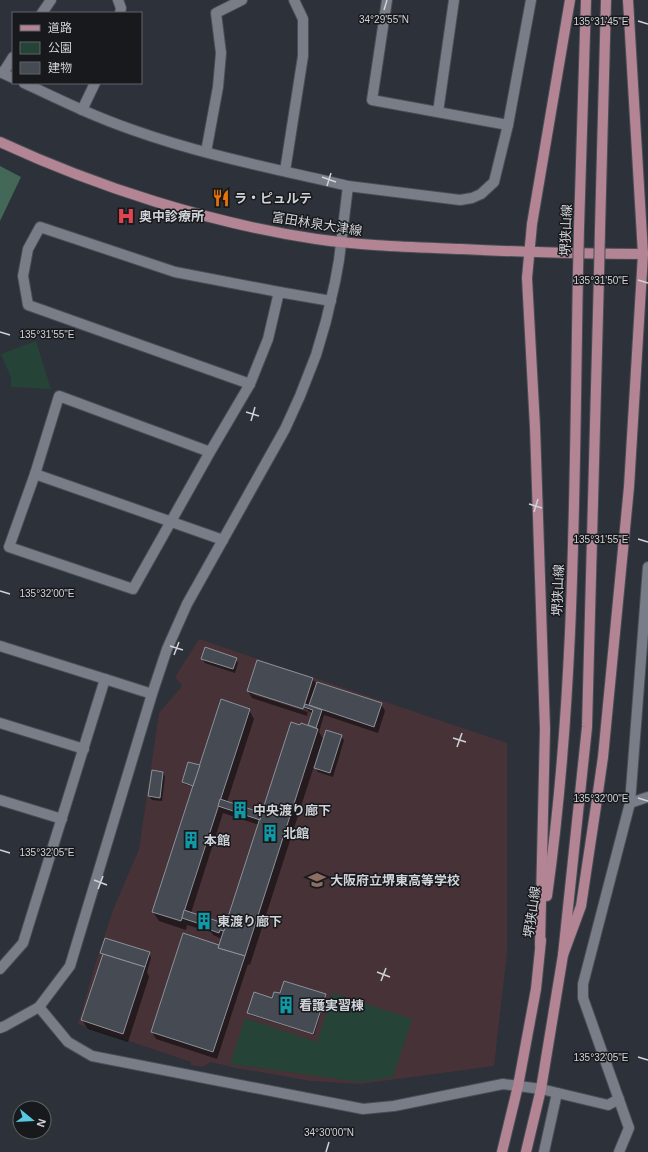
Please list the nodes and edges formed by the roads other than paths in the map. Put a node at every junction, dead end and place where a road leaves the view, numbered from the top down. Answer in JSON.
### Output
{"nodes":[{"id":1,"x":51,"y":0,"type":"edge"},
{"id":2,"x":118,"y":0,"type":"edge"},
{"id":3,"x":242,"y":0,"type":"edge"},
{"id":4,"x":294,"y":0,"type":"edge"},
{"id":5,"x":386,"y":0,"type":"edge"},
{"id":6,"x":454,"y":0,"type":"edge"},
{"id":7,"x":531,"y":0,"type":"edge"},
{"id":8,"x":570,"y":0,"type":"edge"},
{"id":9,"x":586,"y":0,"type":"edge"},
{"id":10,"x":606,"y":0,"type":"edge"},
{"id":11,"x":628,"y":0,"type":"edge"},
{"id":12,"x":43,"y":12,"type":"edge"},
{"id":13,"x":120,"y":12,"type":"edge"},
{"id":14,"x":12,"y":58,"type":"edge"},
{"id":15,"x":1,"y":72,"type":"edge"},
{"id":16,"x":12,"y":78,"type":"edge"},
{"id":17,"x":26,"y":84,"type":"edge"},
{"id":18,"x":95,"y":84,"type":"edge"},
{"id":19,"x":82,"y":110,"type":"junction"},
{"id":20,"x":438,"y":112,"type":"junction"},
{"id":21,"x":508,"y":125,"type":"junction"},
{"id":22,"x":0,"y":142,"type":"edge"},
{"id":23,"x":206,"y":152,"type":"junction"},
{"id":24,"x":284,"y":171,"type":"junction"},
{"id":25,"x":348,"y":186,"type":"junction"},
{"id":26,"x":342,"y":242,"type":"junction"},
{"id":27,"x":529,"y":252,"type":"junction"},
{"id":28,"x":646,"y":254,"type":"edge"},
{"id":29,"x":279,"y":292,"type":"junction"},
{"id":30,"x":330,"y":301,"type":"junction"},
{"id":31,"x":250,"y":384,"type":"junction"},
{"id":32,"x":210,"y":452,"type":"junction"},
{"id":33,"x":35,"y":474,"type":"junction"},
{"id":34,"x":171,"y":521,"type":"junction"},
{"id":35,"x":222,"y":540,"type":"junction"},
{"id":36,"x":648,"y":567,"type":"edge"},
{"id":37,"x":645,"y":642,"type":"edge"},
{"id":38,"x":0,"y":646,"type":"edge"},
{"id":39,"x":105,"y":679,"type":"junction"},
{"id":40,"x":152,"y":694,"type":"junction"},
{"id":41,"x":0,"y":723,"type":"edge"},
{"id":42,"x":84,"y":749,"type":"junction"},
{"id":43,"x":648,"y":797,"type":"edge"},
{"id":44,"x":0,"y":800,"type":"edge"},
{"id":45,"x":630,"y":803,"type":"junction"},
{"id":46,"x":62,"y":819,"type":"junction"},
{"id":47,"x":540,"y":946,"type":"junction"},
{"id":48,"x":564,"y":955,"type":"junction"},
{"id":49,"x":0,"y":969,"type":"edge"},
{"id":50,"x":39,"y":1007,"type":"junction"},
{"id":51,"x":0,"y":1028,"type":"edge"},
{"id":52,"x":518,"y":1086,"type":"junction"},
{"id":53,"x":541,"y":1089,"type":"junction"},
{"id":54,"x":557,"y":1093,"type":"junction"},
{"id":55,"x":619,"y":1099,"type":"junction"},
{"id":56,"x":502,"y":1152,"type":"edge"},
{"id":57,"x":526,"y":1152,"type":"edge"},
{"id":58,"x":544,"y":1152,"type":"edge"},
{"id":59,"x":619,"y":1152,"type":"edge"}],
"edges":[{"from":1,"to":12,"type":"street"},
{"from":2,"to":13,"type":"street"},
{"from":3,"to":23,"type":"street"},
{"from":4,"to":24,"type":"street"},
{"from":5,"to":20,"type":"street"},
{"from":6,"to":20,"type":"street"},
{"from":7,"to":21,"type":"street"},
{"from":8,"to":27,"type":"main road"},
{"from":9,"to":47,"type":"main road","name":"堺狭山線","bridge":true},
{"from":10,"to":48,"type":"main road","bridge":true},
{"from":11,"to":28,"type":"main road"},
{"from":14,"to":15,"type":"street"},
{"from":15,"to":16,"type":"street"},
{"from":17,"to":19,"type":"street"},
{"from":18,"to":19,"type":"street"},
{"from":19,"to":23,"type":"street"},
{"from":20,"to":21,"type":"street"},
{"from":21,"to":25,"type":"street"},
{"from":22,"to":26,"type":"main road","name":"富田林泉大津線"},
{"from":23,"to":24,"type":"street"},
{"from":24,"to":25,"type":"street"},
{"from":25,"to":26,"type":"street"},
{"from":26,"to":27,"type":"main road","name":"富田林泉大津線"},
{"from":26,"to":30,"type":"street"},
{"from":27,"to":28,"type":"main road","name":"富田林泉大津線"},
{"from":27,"to":47,"type":"main road"},
{"from":28,"to":48,"type":"main road"},
{"from":29,"to":30,"type":"street"},
{"from":29,"to":31,"type":"street"},
{"from":29,"to":31,"type":"street"},
{"from":30,"to":35,"type":"street"},
{"from":31,"to":32,"type":"street"},
{"from":32,"to":33,"type":"street"},
{"from":32,"to":34,"type":"street"},
{"from":33,"to":34,"type":"street"},
{"from":33,"to":34,"type":"street"},
{"from":34,"to":35,"type":"street"},
{"from":35,"to":40,"type":"street"},
{"from":36,"to":37,"type":"street"},
{"from":37,"to":45,"type":"street"},
{"from":38,"to":39,"type":"street"},
{"from":39,"to":40,"type":"street"},
{"from":39,"to":42,"type":"street"},
{"from":40,"to":50,"type":"street"},
{"from":41,"to":42,"type":"street"},
{"from":42,"to":46,"type":"street"},
{"from":43,"to":45,"type":"street"},
{"from":44,"to":46,"type":"street"},
{"from":45,"to":55,"type":"street"},
{"from":46,"to":49,"type":"street"},
{"from":47,"to":52,"type":"main road","name":"堺狭山線"},
{"from":48,"to":53,"type":"main road"},
{"from":50,"to":51,"type":"street"},
{"from":50,"to":52,"type":"street"},
{"from":52,"to":53,"type":"street"},
{"from":52,"to":56,"type":"main road","name":"堺狭山線"},
{"from":53,"to":54,"type":"street"},
{"from":53,"to":57,"type":"main road"},
{"from":54,"to":55,"type":"street"},
{"from":54,"to":58,"type":"street"},
{"from":55,"to":59,"type":"street"}]}
